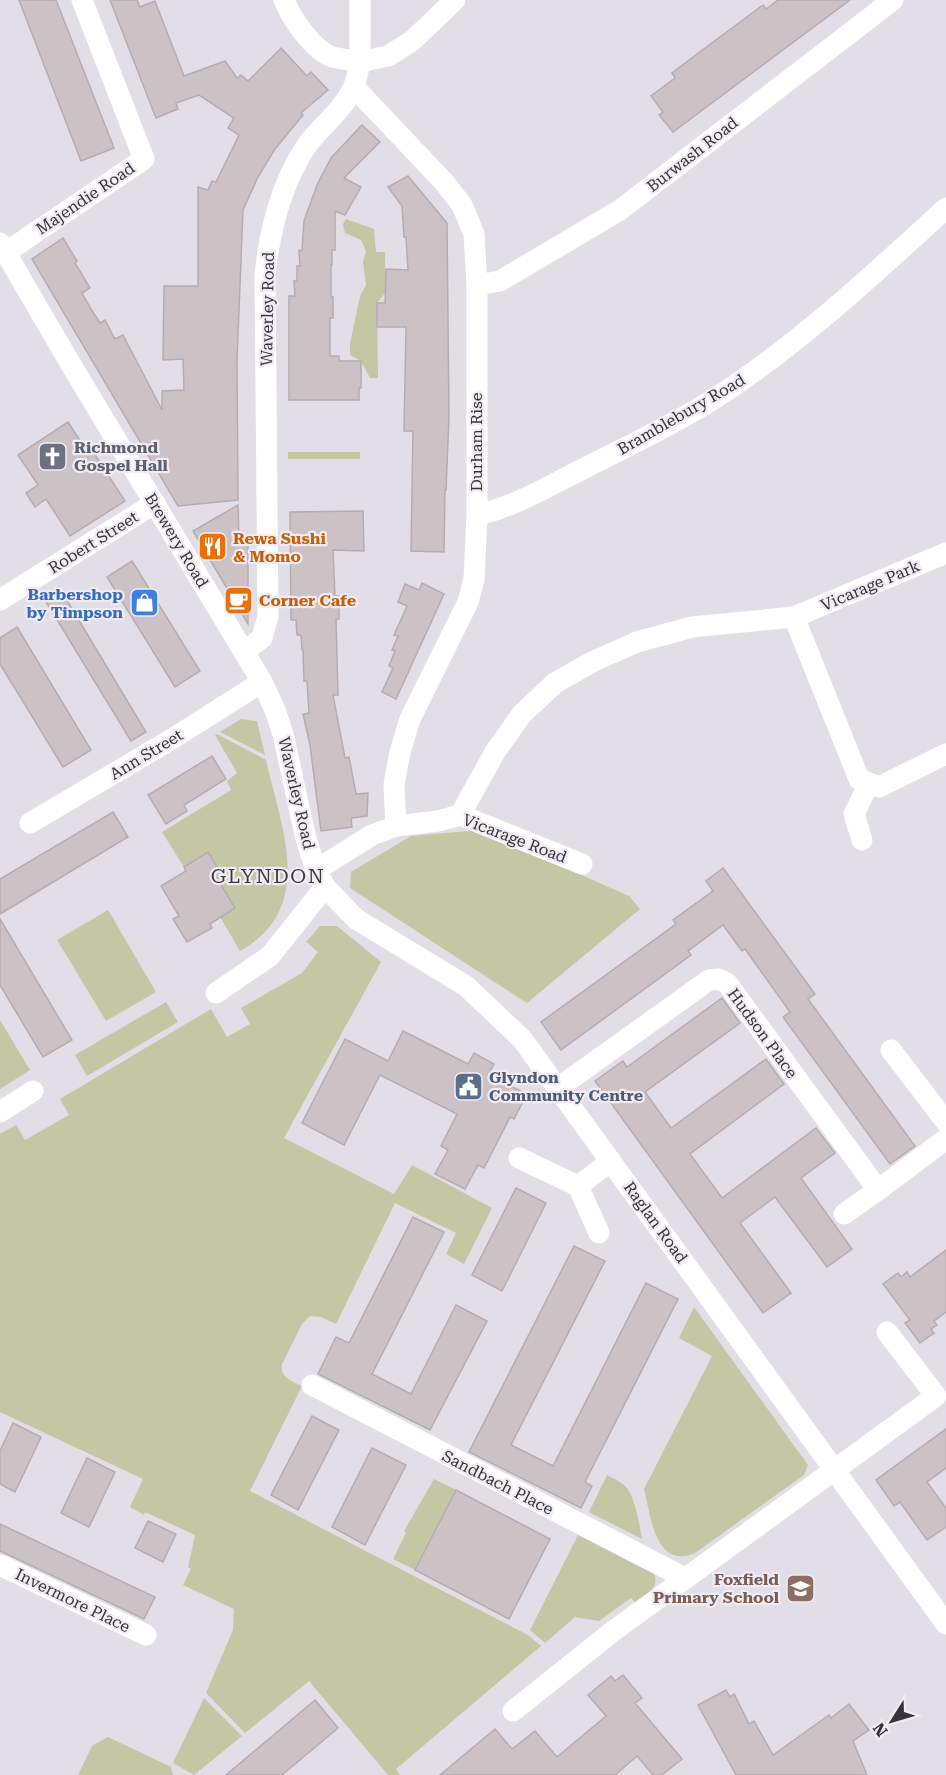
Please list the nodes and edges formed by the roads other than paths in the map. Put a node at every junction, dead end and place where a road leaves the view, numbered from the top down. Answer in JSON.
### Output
{"nodes":[{"id":1,"x":82,"y":0,"type":"edge"},
{"id":2,"x":284,"y":0,"type":"edge"},
{"id":3,"x":360,"y":0,"type":"edge"},
{"id":4,"x":455,"y":0,"type":"edge"},
{"id":5,"x":893,"y":0,"type":"edge"},
{"id":6,"x":360,"y":62,"type":"junction"},
{"id":7,"x":354,"y":87,"type":"junction"},
{"id":8,"x":946,"y":208,"type":"edge"},
{"id":9,"x":3,"y":248,"type":"edge"},
{"id":10,"x":477,"y":285,"type":"junction"},
{"id":11,"x":155,"y":503,"type":"junction"},
{"id":12,"x":477,"y":515,"type":"junction"},
{"id":13,"x":946,"y":553,"type":"edge"},
{"id":14,"x":0,"y":600,"type":"edge"},
{"id":15,"x":794,"y":617,"type":"junction"},
{"id":16,"x":244,"y":652,"type":"junction"},
{"id":17,"x":262,"y":682,"type":"junction"},
{"id":18,"x":946,"y":754,"type":"edge"},
{"id":19,"x":869,"y":783,"type":"junction"},
{"id":20,"x":460,"y":815,"type":"junction"},
{"id":21,"x":30,"y":823,"type":"dead end"},
{"id":22,"x":396,"y":825,"type":"junction"},
{"id":23,"x":862,"y":840,"type":"dead end"},
{"id":24,"x":582,"y":864,"type":"dead end"},
{"id":25,"x":321,"y":879,"type":"junction"},
{"id":26,"x":216,"y":993,"type":"dead end"},
{"id":27,"x":891,"y":1050,"type":"dead end"},
{"id":28,"x":558,"y":1088,"type":"junction"},
{"id":29,"x":33,"y":1091,"type":"dead end"},
{"id":30,"x":0,"y":1112,"type":"edge"},
{"id":31,"x":946,"y":1122,"type":"edge"},
{"id":32,"x":946,"y":1139,"type":"edge"},
{"id":33,"x":519,"y":1158,"type":"dead end"},
{"id":34,"x":611,"y":1161,"type":"junction"},
{"id":35,"x":579,"y":1186,"type":"junction"},
{"id":36,"x":878,"y":1190,"type":"junction"},
{"id":37,"x":844,"y":1214,"type":"dead end"},
{"id":38,"x":599,"y":1233,"type":"dead end"},
{"id":39,"x":886,"y":1332,"type":"dead end"},
{"id":40,"x":312,"y":1384,"type":"dead end"},
{"id":41,"x":835,"y":1470,"type":"junction"},
{"id":42,"x":0,"y":1565,"type":"edge"},
{"id":43,"x":685,"y":1578,"type":"junction"},
{"id":44,"x":946,"y":1624,"type":"edge"},
{"id":45,"x":146,"y":1635,"type":"dead end"},
{"id":46,"x":513,"y":1710,"type":"dead end"}],
"edges":[{"from":1,"to":9,"type":"street","name":"Majendie Road"},
{"from":2,"to":6,"type":"street"},
{"from":3,"to":6,"type":"street","name":"Waverley Road"},
{"from":4,"to":6,"type":"street"},
{"from":5,"to":10,"type":"street","name":"Burwash Road"},
{"from":6,"to":7,"type":"street","name":"Waverley Road"},
{"from":7,"to":10,"type":"street","name":"Durham Rise"},
{"from":7,"to":16,"type":"street","name":"Waverley Road"},
{"from":8,"to":12,"type":"street","name":"Bramblebury Road"},
{"from":9,"to":11,"type":"street","name":"Brewery Road"},
{"from":10,"to":12,"type":"street","name":"Durham Rise"},
{"from":11,"to":14,"type":"street","name":"Robert Street"},
{"from":11,"to":16,"type":"street","name":"Brewery Road"},
{"from":12,"to":22,"type":"street","name":"Durham Rise"},
{"from":13,"to":15,"type":"street","name":"Vicarage Park"},
{"from":15,"to":19,"type":"street"},
{"from":15,"to":20,"type":"street","name":"Vicarage Park"},
{"from":16,"to":17,"type":"street","name":"Brewery Road"},
{"from":17,"to":21,"type":"street","name":"Ann Street"},
{"from":17,"to":25,"type":"street","name":"Waverley Road"},
{"from":18,"to":19,"type":"street"},
{"from":19,"to":23,"type":"street"},
{"from":20,"to":22,"type":"street","name":"Vicarage Road"},
{"from":20,"to":24,"type":"street","name":"Vicarage Road"},
{"from":22,"to":25,"type":"street","name":"Vicarage Road"},
{"from":25,"to":26,"type":"street","name":"Vicarage Road"},
{"from":25,"to":28,"type":"street","name":"Raglan Road"},
{"from":27,"to":31,"type":"street"},
{"from":28,"to":34,"type":"street","name":"Raglan Road"},
{"from":28,"to":36,"type":"street","name":"Hudson Place"},
{"from":29,"to":30,"type":"street"},
{"from":32,"to":36,"type":"street"},
{"from":33,"to":35,"type":"street"},
{"from":34,"to":35,"type":"street"},
{"from":34,"to":41,"type":"street","name":"Raglan Road"},
{"from":35,"to":38,"type":"street"},
{"from":36,"to":37,"type":"street"},
{"from":39,"to":41,"type":"street"},
{"from":40,"to":43,"type":"street","name":"Sandbach Place"},
{"from":41,"to":43,"type":"street"},
{"from":41,"to":44,"type":"street","name":"Raglan Road"},
{"from":42,"to":45,"type":"street","name":"Invermore Place"},
{"from":43,"to":46,"type":"street"}]}
